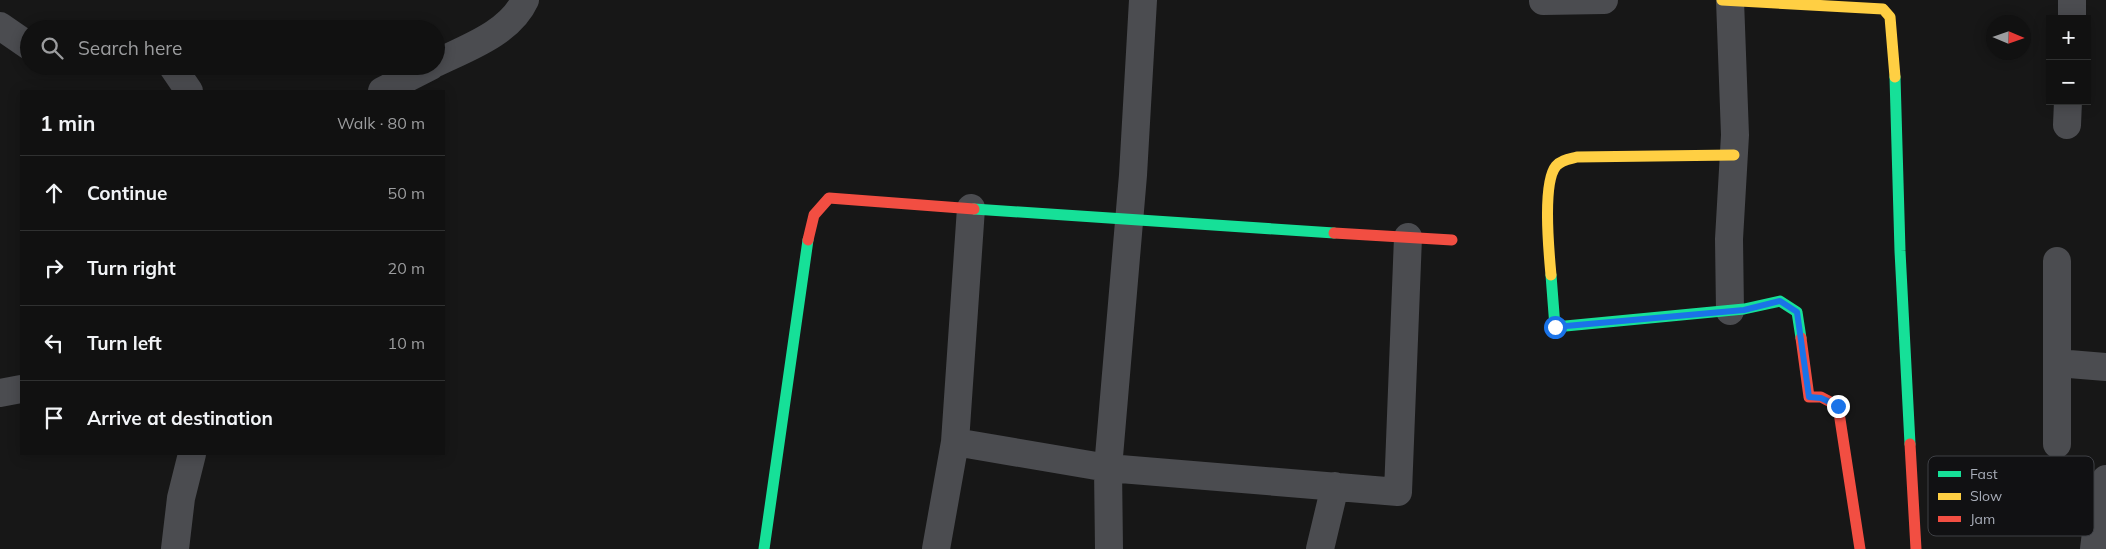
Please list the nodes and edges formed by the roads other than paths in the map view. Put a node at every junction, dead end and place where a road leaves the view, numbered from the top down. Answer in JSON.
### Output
{"nodes":[{"id":1,"x":525,"y":0,"type":"edge"},
{"id":2,"x":1143,"y":0,"type":"edge"},
{"id":3,"x":1604,"y":0,"type":"edge"},
{"id":4,"x":1722,"y":0,"type":"edge"},
{"id":5,"x":1730,"y":0,"type":"edge"},
{"id":6,"x":2072,"y":0,"type":"edge"},
{"id":7,"x":1543,"y":1,"type":"dead end"},
{"id":8,"x":2072,"y":15,"type":"edge"},
{"id":9,"x":0,"y":26,"type":"edge"},
{"id":10,"x":20,"y":40,"type":"edge"},
{"id":11,"x":445,"y":59,"type":"edge"},
{"id":12,"x":178,"y":75,"type":"edge"},
{"id":13,"x":413,"y":75,"type":"edge"},
{"id":14,"x":188,"y":90,"type":"edge"},
{"id":15,"x":384,"y":90,"type":"edge"},
{"id":16,"x":1734,"y":155,"type":"junction"},
{"id":17,"x":971,"y":208,"type":"junction"},
{"id":18,"x":1130,"y":220,"type":"junction"},
{"id":19,"x":1408,"y":237,"type":"junction"},
{"id":20,"x":1452,"y":240,"type":"dead end"},
{"id":21,"x":2057,"y":261,"type":"dead end"},
{"id":22,"x":1730,"y":311,"type":"junction"},
{"id":23,"x":2057,"y":364,"type":"junction"},
{"id":24,"x":2106,"y":367,"type":"edge"},
{"id":25,"x":20,"y":389,"type":"edge"},
{"id":26,"x":0,"y":394,"type":"edge"},
{"id":27,"x":955,"y":442,"type":"junction"},
{"id":28,"x":2057,"y":444,"type":"dead end"},
{"id":29,"x":192,"y":455,"type":"edge"},
{"id":30,"x":1108,"y":468,"type":"junction"},
{"id":31,"x":2106,"y":478,"type":"edge"},
{"id":32,"x":1335,"y":486,"type":"junction"},
{"id":33,"x":175,"y":549,"type":"edge"},
{"id":34,"x":764,"y":549,"type":"edge"},
{"id":35,"x":936,"y":549,"type":"edge"},
{"id":36,"x":1109,"y":549,"type":"edge"},
{"id":37,"x":1320,"y":549,"type":"edge"},
{"id":38,"x":1860,"y":549,"type":"edge"},
{"id":39,"x":1916,"y":549,"type":"edge"},
{"id":40,"x":2094,"y":549,"type":"edge"}],
"edges":[{"from":1,"to":11,"type":"street"},
{"from":2,"to":18,"type":"street"},
{"from":3,"to":7,"type":"street"},
{"from":4,"to":5,"type":"street"},
{"from":5,"to":16,"type":"street"},
{"from":5,"to":39,"type":"street"},
{"from":6,"to":8,"type":"street"},
{"from":9,"to":10,"type":"street"},
{"from":12,"to":14,"type":"street"},
{"from":13,"to":15,"type":"street"},
{"from":16,"to":22,"type":"street"},
{"from":16,"to":22,"type":"street"},
{"from":17,"to":18,"type":"street"},
{"from":17,"to":27,"type":"street"},
{"from":17,"to":34,"type":"street"},
{"from":18,"to":19,"type":"street"},
{"from":18,"to":30,"type":"street"},
{"from":19,"to":20,"type":"street"},
{"from":19,"to":32,"type":"street"},
{"from":21,"to":23,"type":"street"},
{"from":22,"to":38,"type":"street"},
{"from":23,"to":24,"type":"street"},
{"from":23,"to":28,"type":"street"},
{"from":25,"to":26,"type":"street"},
{"from":27,"to":30,"type":"street"},
{"from":27,"to":35,"type":"street"},
{"from":29,"to":33,"type":"street"},
{"from":30,"to":32,"type":"street"},
{"from":30,"to":36,"type":"street"},
{"from":31,"to":40,"type":"street"},
{"from":32,"to":37,"type":"street"}]}
